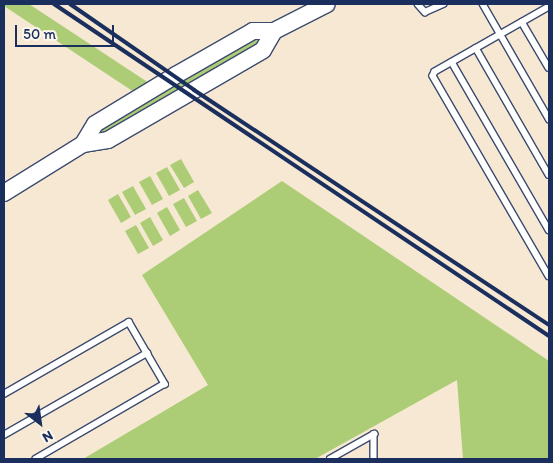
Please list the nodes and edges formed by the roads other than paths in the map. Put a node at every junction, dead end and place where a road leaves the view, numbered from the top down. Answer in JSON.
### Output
{"nodes":[{"id":1,"x":327,"y":4,"type":"edge"},
{"id":2,"x":418,"y":4,"type":"edge"},
{"id":3,"x":443,"y":4,"type":"edge"},
{"id":4,"x":483,"y":4,"type":"edge"},
{"id":5,"x":548,"y":10,"type":"edge"},
{"id":6,"x":522,"y":22,"type":"junction"},
{"id":7,"x":500,"y":34,"type":"junction"},
{"id":8,"x":476,"y":48,"type":"junction"},
{"id":9,"x":452,"y":62,"type":"junction"},
{"id":10,"x":549,"y":68,"type":"edge"},
{"id":11,"x":549,"y":119,"type":"edge"},
{"id":12,"x":549,"y":175,"type":"edge"},
{"id":13,"x":4,"y":193,"type":"edge"},
{"id":14,"x":549,"y":230,"type":"edge"},
{"id":15,"x":549,"y":276,"type":"edge"},
{"id":16,"x":147,"y":353,"type":"junction"},
{"id":17,"x":4,"y":394,"type":"edge"},
{"id":18,"x":4,"y":435,"type":"edge"},
{"id":19,"x":36,"y":459,"type":"edge"},
{"id":20,"x":330,"y":459,"type":"edge"},
{"id":21,"x":374,"y":459,"type":"edge"}],
"edges":[{"from":1,"to":13,"type":"main road"},
{"from":2,"to":3,"type":"lane"},
{"from":4,"to":7,"type":"lane"},
{"from":5,"to":6,"type":"lane"},
{"from":6,"to":7,"type":"lane"},
{"from":6,"to":10,"type":"lane"},
{"from":7,"to":8,"type":"lane"},
{"from":7,"to":11,"type":"lane"},
{"from":8,"to":9,"type":"lane"},
{"from":8,"to":12,"type":"lane"},
{"from":9,"to":14,"type":"lane"},
{"from":9,"to":15,"type":"lane"},
{"from":16,"to":17,"type":"lane"},
{"from":16,"to":18,"type":"lane"},
{"from":16,"to":19,"type":"lane"},
{"from":20,"to":21,"type":"lane"}]}
